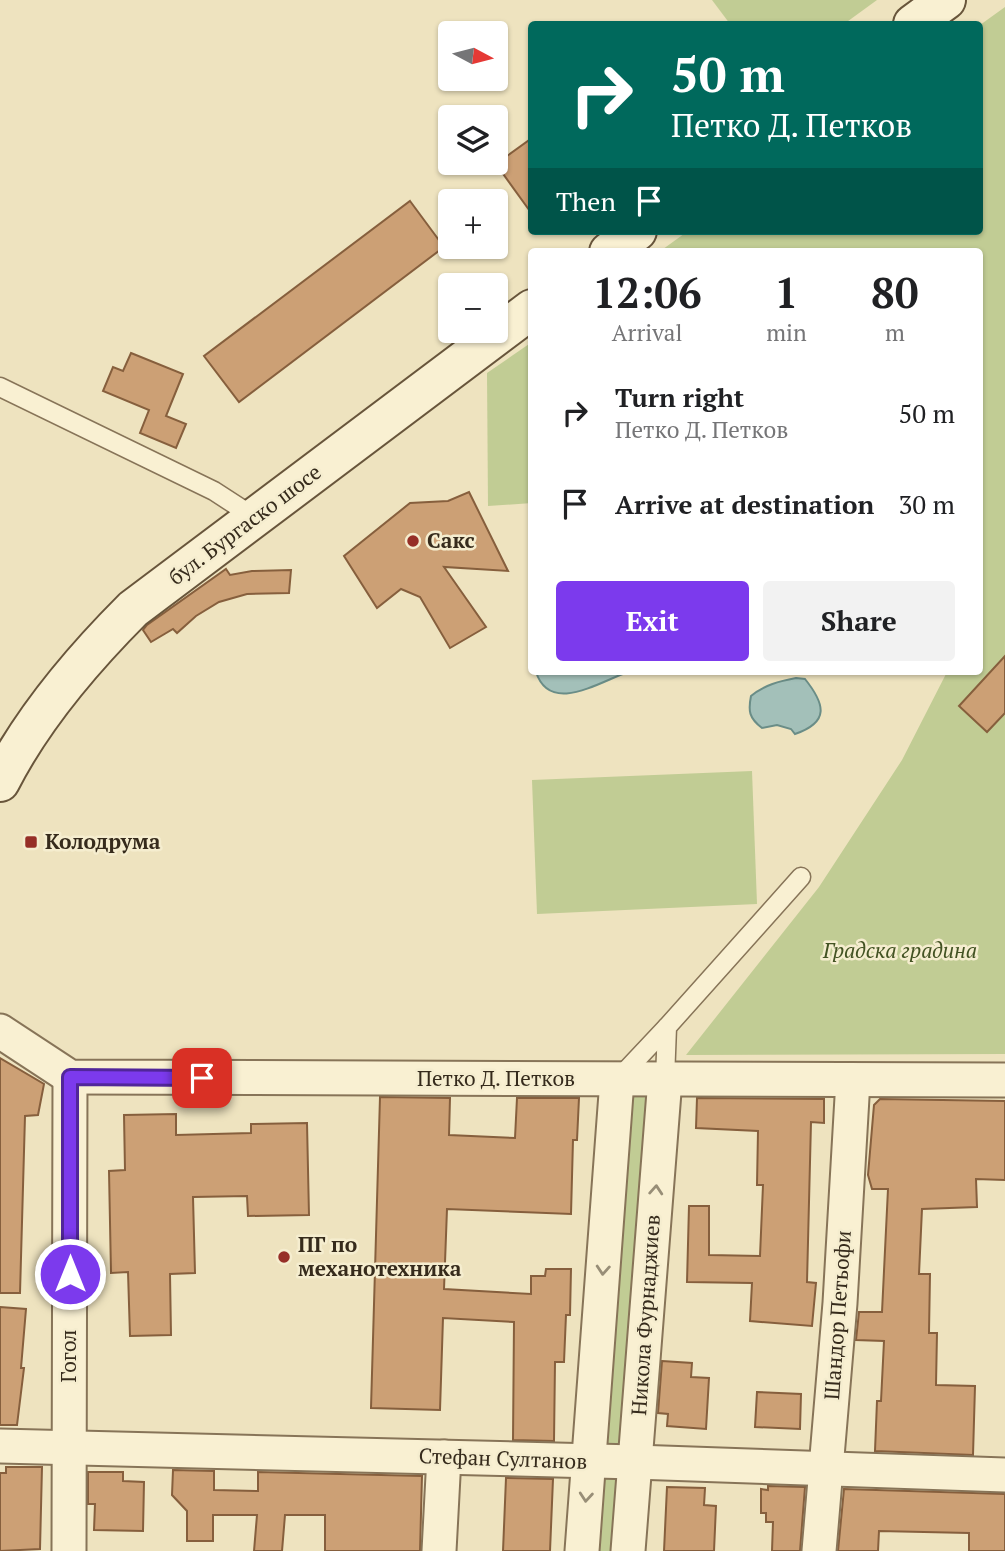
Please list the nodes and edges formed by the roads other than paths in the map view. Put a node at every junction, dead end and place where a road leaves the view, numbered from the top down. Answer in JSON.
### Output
{"nodes":[{"id":1,"x":946,"y":0,"type":"edge"},
{"id":2,"x":917,"y":21,"type":"edge"},
{"id":3,"x":632,"y":235,"type":"edge"},
{"id":4,"x":614,"y":248,"type":"edge"},
{"id":5,"x":528,"y":312,"type":"edge"},
{"id":6,"x":0,"y":387,"type":"edge"},
{"id":7,"x":254,"y":517,"type":"junction"},
{"id":8,"x":0,"y":782,"type":"edge"},
{"id":9,"x":801,"y":877,"type":"dead end"},
{"id":10,"x":667,"y":1027,"type":"junction"},
{"id":11,"x":0,"y":1031,"type":"edge"},
{"id":12,"x":70,"y":1077,"type":"junction"},
{"id":13,"x":665,"y":1079,"type":"junction"},
{"id":14,"x":617,"y":1080,"type":"junction"},
{"id":15,"x":853,"y":1080,"type":"junction"},
{"id":16,"x":1005,"y":1080,"type":"edge"},
{"id":17,"x":0,"y":1446,"type":"edge"},
{"id":18,"x":69,"y":1448,"type":"junction"},
{"id":19,"x":444,"y":1457,"type":"junction"},
{"id":20,"x":589,"y":1461,"type":"junction"},
{"id":21,"x":635,"y":1462,"type":"junction"},
{"id":22,"x":827,"y":1469,"type":"junction"},
{"id":23,"x":1005,"y":1475,"type":"edge"},
{"id":24,"x":69,"y":1551,"type":"edge"},
{"id":25,"x":439,"y":1551,"type":"edge"},
{"id":26,"x":582,"y":1551,"type":"edge"},
{"id":27,"x":628,"y":1551,"type":"edge"},
{"id":28,"x":820,"y":1551,"type":"edge"}],
"edges":[{"from":1,"to":2,"type":"main road"},
{"from":3,"to":4,"type":"main road"},
{"from":5,"to":7,"type":"main road","name":"бул. Бургаско шосе"},
{"from":6,"to":7,"type":"lane"},
{"from":7,"to":8,"type":"main road","name":"бул. Бургаско шосе"},
{"from":9,"to":10,"type":"lane"},
{"from":10,"to":13,"type":"lane"},
{"from":10,"to":14,"type":"lane"},
{"from":11,"to":12,"type":"street"},
{"from":12,"to":14,"type":"street","name":"Петко Д. Петков"},
{"from":12,"to":18,"type":"street","name":"Гогол"},
{"from":13,"to":14,"type":"street","name":"Петко Д. Петков"},
{"from":13,"to":15,"type":"street","name":"Петко Д. Петков"},
{"from":21,"to":13,"type":"street","name":"Никола Фурнаджиев","one_way":true},
{"from":14,"to":20,"type":"street","one_way":true},
{"from":15,"to":16,"type":"street","name":"Петко Д. Петков"},
{"from":15,"to":22,"type":"street","name":"Шандор Петьофи"},
{"from":17,"to":18,"type":"street","name":"Стефан Султанов"},
{"from":18,"to":19,"type":"street","name":"Стефан Султанов"},
{"from":18,"to":24,"type":"street","name":"Гогол"},
{"from":19,"to":20,"type":"street","name":"Стефан Султанов"},
{"from":19,"to":25,"type":"street"},
{"from":20,"to":21,"type":"street","name":"Стефан Султанов"},
{"from":20,"to":26,"type":"street","one_way":true},
{"from":21,"to":22,"type":"street","name":"Стефан Султанов"},
{"from":21,"to":27,"type":"street","name":"Никола Фурнаджиев"},
{"from":22,"to":23,"type":"street","name":"Стефан Султанов"},
{"from":22,"to":28,"type":"street","name":"Шандор Петьофи"}]}
